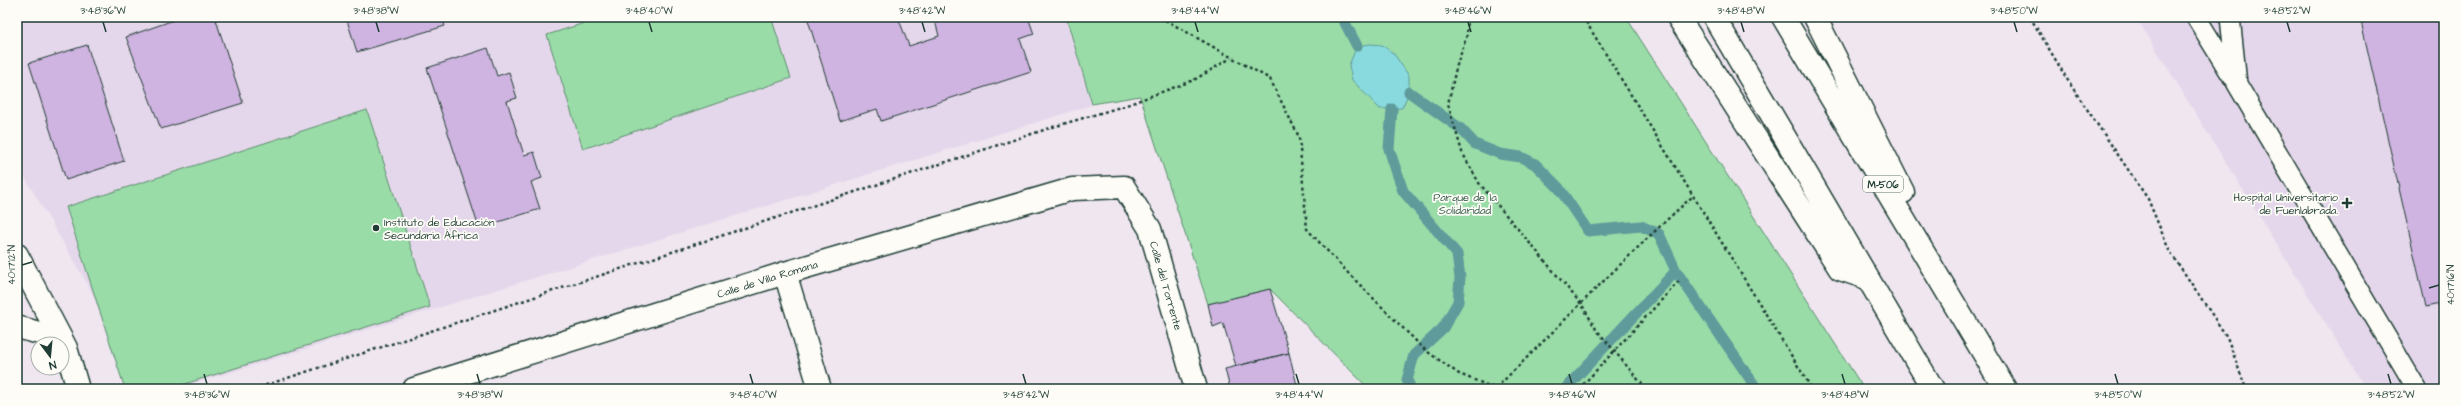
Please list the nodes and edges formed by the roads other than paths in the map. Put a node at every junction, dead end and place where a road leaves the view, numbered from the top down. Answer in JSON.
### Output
{"nodes":[{"id":1,"x":1678,"y":17,"type":"edge"},
{"id":2,"x":1714,"y":17,"type":"edge"},
{"id":3,"x":1783,"y":17,"type":"edge"},
{"id":4,"x":1816,"y":17,"type":"edge"},
{"id":5,"x":2196,"y":17,"type":"edge"},
{"id":6,"x":2230,"y":17,"type":"edge"},
{"id":7,"x":2237,"y":84,"type":"junction"},
{"id":8,"x":1124,"y":187,"type":"joint"},
{"id":9,"x":17,"y":255,"type":"edge"},
{"id":10,"x":785,"y":273,"type":"junction"},
{"id":11,"x":1867,"y":278,"type":"junction"},
{"id":12,"x":17,"y":327,"type":"edge"},
{"id":13,"x":46,"y":336,"type":"edge"},
{"id":14,"x":57,"y":336,"type":"edge"},
{"id":15,"x":1982,"y":350,"type":"junction"},
{"id":16,"x":70,"y":368,"type":"edge"},
{"id":17,"x":78,"y":389,"type":"edge"},
{"id":18,"x":417,"y":389,"type":"edge"},
{"id":19,"x":820,"y":389,"type":"edge"},
{"id":20,"x":1196,"y":389,"type":"edge"},
{"id":21,"x":1933,"y":389,"type":"edge"},
{"id":22,"x":2005,"y":389,"type":"edge"},
{"id":23,"x":2417,"y":389,"type":"edge"}],
"edges":[{"from":1,"to":11,"type":"main road"},
{"from":2,"to":11,"type":"main road"},
{"from":3,"to":15,"type":"main road","number":"M-506"},
{"from":4,"to":15,"type":"main road"},
{"from":5,"to":7,"type":"lane"},
{"from":6,"to":7,"type":"lane"},
{"from":7,"to":23,"type":"lane"},
{"from":8,"to":10,"type":"main road","name":"Calle de Villa Romana"},
{"from":8,"to":20,"type":"main road","name":"Calle del Torrente"},
{"from":9,"to":14,"type":"main road"},
{"from":10,"to":18,"type":"main road","name":"Calle de Villa Romana"},
{"from":10,"to":19,"type":"main road"},
{"from":11,"to":21,"type":"main road"},
{"from":12,"to":13,"type":"main road"},
{"from":15,"to":22,"type":"main road","number":"M-506"},
{"from":16,"to":17,"type":"main road"}]}
